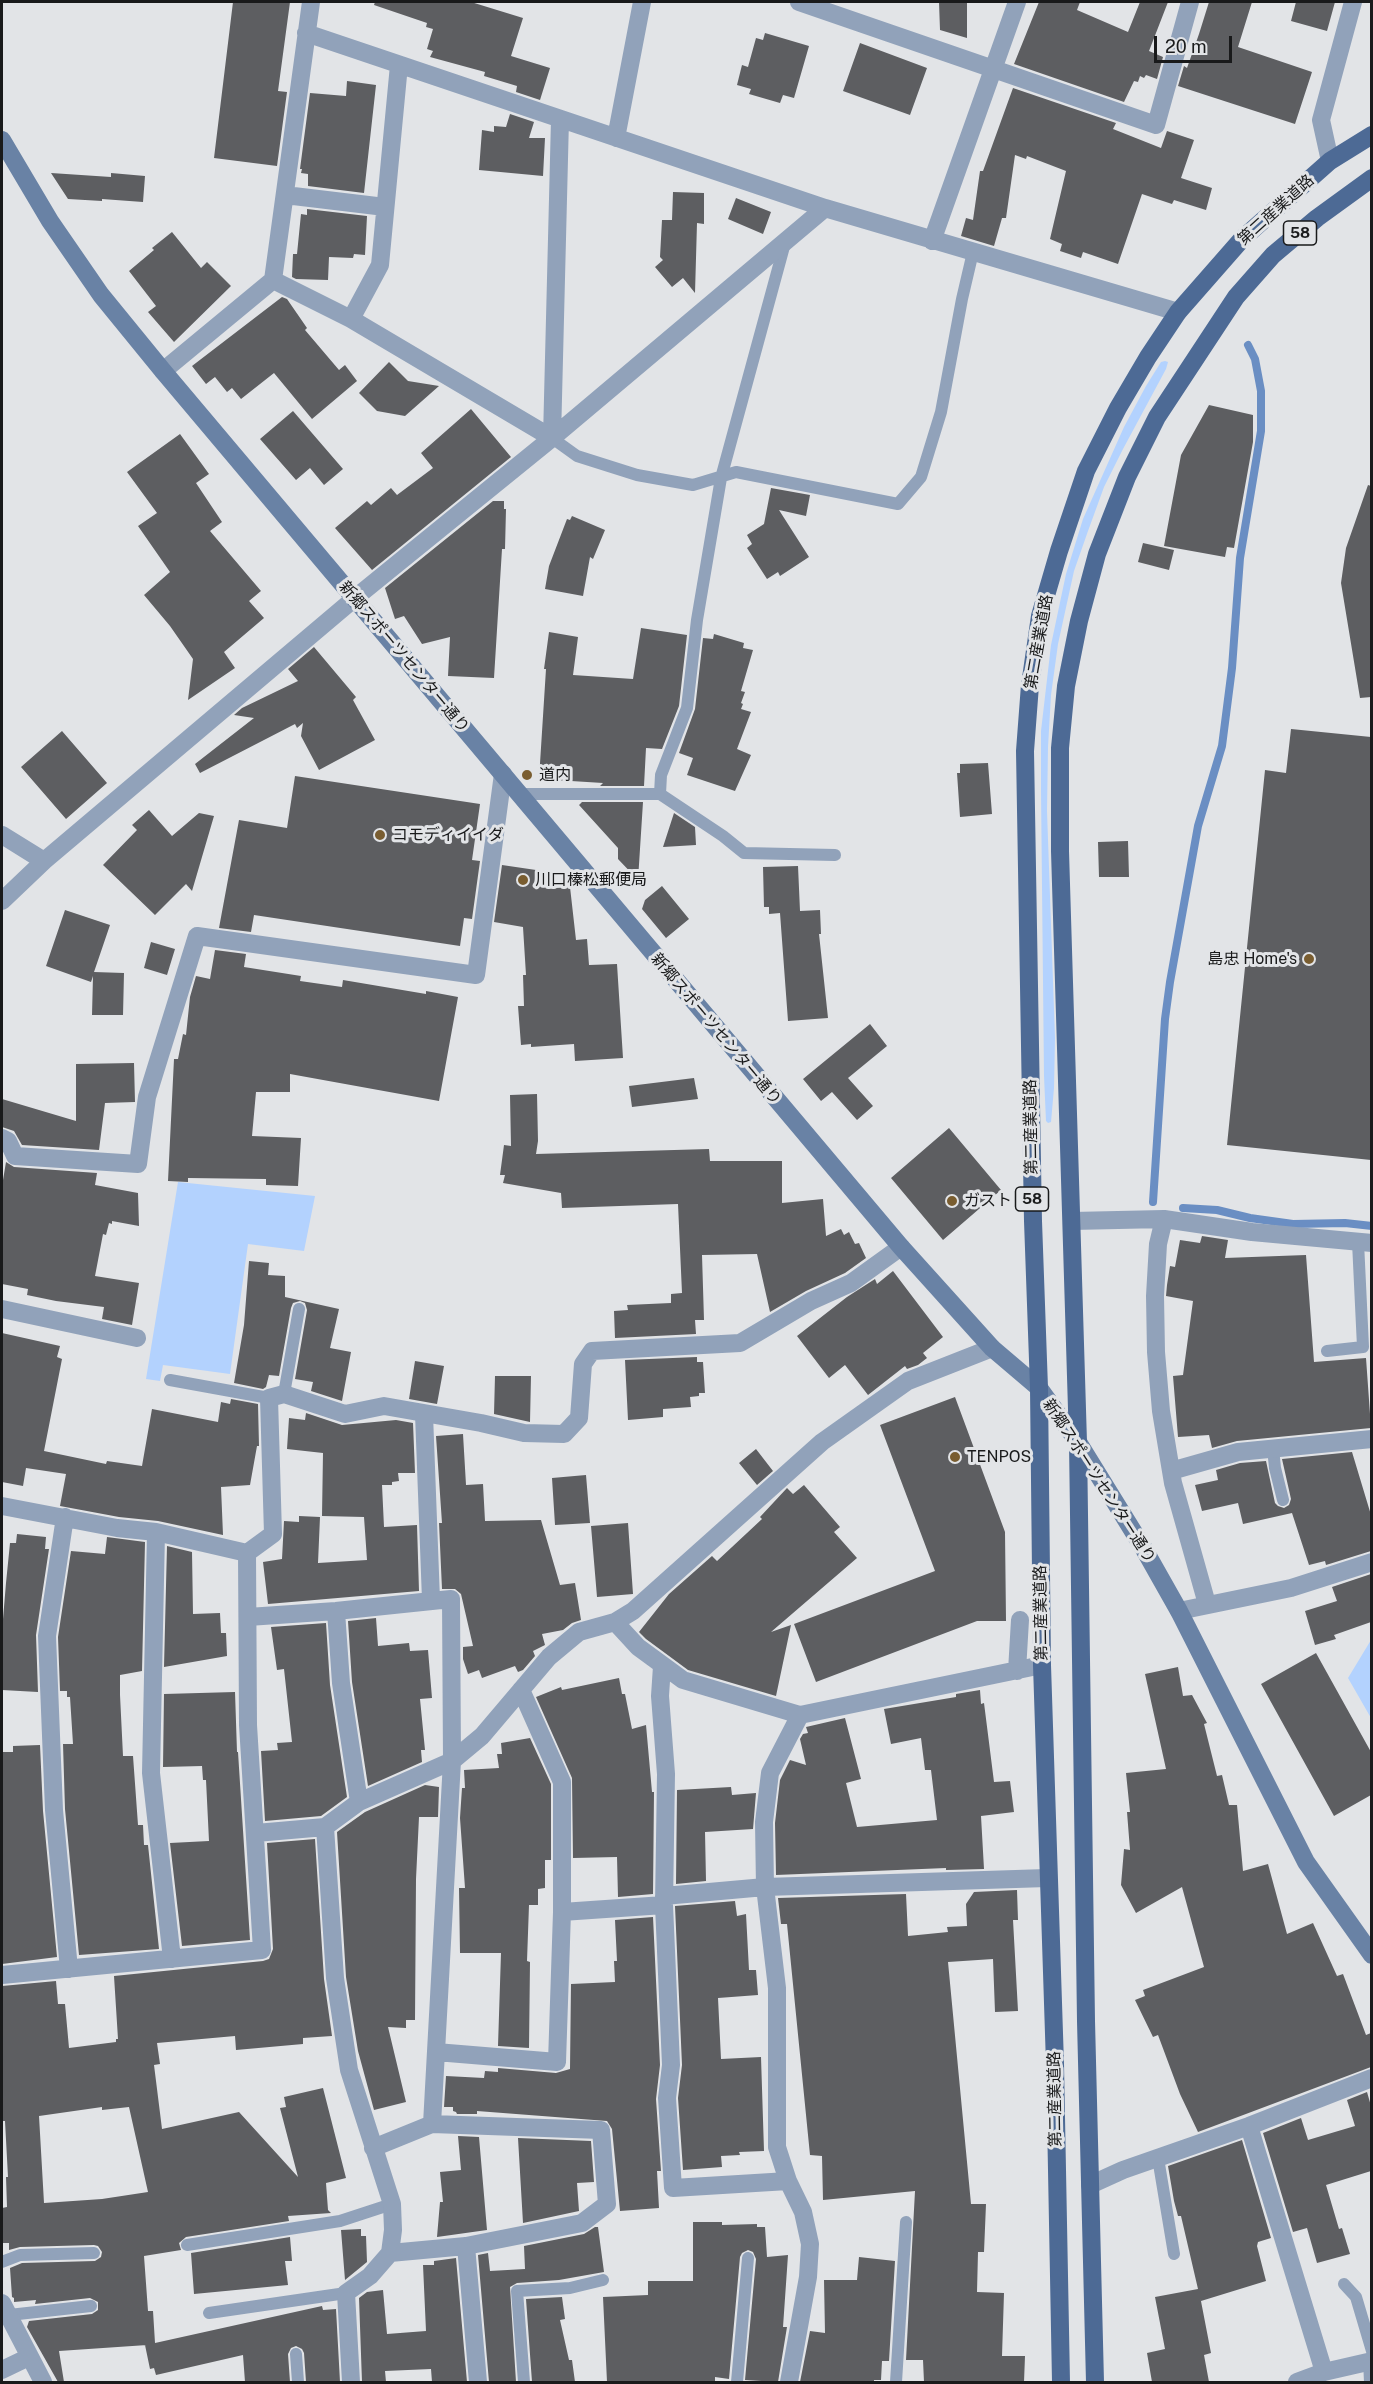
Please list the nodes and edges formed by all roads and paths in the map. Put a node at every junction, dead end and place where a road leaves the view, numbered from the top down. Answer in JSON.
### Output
{"nodes":[{"id":1,"x":311,"y":2,"type":"edge"},
{"id":2,"x":642,"y":2,"type":"edge"},
{"id":3,"x":799,"y":2,"type":"edge"},
{"id":4,"x":1017,"y":2,"type":"edge"},
{"id":5,"x":1190,"y":2,"type":"edge"},
{"id":6,"x":1353,"y":2,"type":"edge"},
{"id":7,"x":306,"y":33,"type":"junction"},
{"id":8,"x":399,"y":64,"type":"junction"},
{"id":9,"x":994,"y":69,"type":"junction"},
{"id":10,"x":560,"y":119,"type":"junction"},
{"id":11,"x":1371,"y":135,"type":"edge"},
{"id":12,"x":616,"y":138,"type":"junction"},
{"id":13,"x":2,"y":140,"type":"edge"},
{"id":14,"x":1330,"y":161,"type":"junction"},
{"id":15,"x":1371,"y":178,"type":"edge"},
{"id":16,"x":285,"y":195,"type":"junction"},
{"id":17,"x":385,"y":207,"type":"junction"},
{"id":18,"x":825,"y":208,"type":"junction"},
{"id":19,"x":786,"y":239,"type":"junction"},
{"id":20,"x":932,"y":241,"type":"junction"},
{"id":21,"x":973,"y":252,"type":"junction"},
{"id":22,"x":273,"y":280,"type":"junction"},
{"id":23,"x":1178,"y":312,"type":"junction"},
{"id":24,"x":351,"y":319,"type":"junction"},
{"id":25,"x":163,"y":371,"type":"junction"},
{"id":26,"x":552,"y":438,"type":"junction"},
{"id":27,"x":721,"y":478,"type":"junction"},
{"id":28,"x":355,"y":598,"type":"junction"},
{"id":29,"x":503,"y":774,"type":"junction"},
{"id":30,"x":518,"y":794,"type":"junction"},
{"id":31,"x":660,"y":794,"type":"junction"},
{"id":32,"x":2,"y":835,"type":"edge"},
{"id":33,"x":835,"y":855,"type":"dead end"},
{"id":34,"x":44,"y":861,"type":"junction"},
{"id":35,"x":2,"y":901,"type":"edge"},
{"id":36,"x":2,"y":1138,"type":"edge"},
{"id":37,"x":1164,"y":1219,"type":"junction"},
{"id":38,"x":1072,"y":1221,"type":"junction"},
{"id":39,"x":1365,"y":1243,"type":"edge"},
{"id":40,"x":901,"y":1247,"type":"junction"},
{"id":41,"x":2,"y":1309,"type":"edge"},
{"id":42,"x":299,"y":1309,"type":"dead end"},
{"id":43,"x":137,"y":1338,"type":"dead end"},
{"id":44,"x":992,"y":1348,"type":"junction"},
{"id":45,"x":1327,"y":1351,"type":"dead end"},
{"id":46,"x":170,"y":1380,"type":"dead end"},
{"id":47,"x":1039,"y":1388,"type":"junction"},
{"id":48,"x":276,"y":1396,"type":"junction"},
{"id":49,"x":424,"y":1414,"type":"junction"},
{"id":50,"x":1371,"y":1439,"type":"edge"},
{"id":51,"x":1078,"y":1442,"type":"junction"},
{"id":52,"x":1273,"y":1448,"type":"junction"},
{"id":53,"x":1171,"y":1471,"type":"junction"},
{"id":54,"x":1283,"y":1500,"type":"dead end"},
{"id":55,"x":2,"y":1506,"type":"edge"},
{"id":56,"x":65,"y":1517,"type":"junction"},
{"id":57,"x":156,"y":1532,"type":"junction"},
{"id":58,"x":247,"y":1553,"type":"junction"},
{"id":59,"x":1371,"y":1562,"type":"edge"},
{"id":60,"x":431,"y":1600,"type":"junction"},
{"id":61,"x":1207,"y":1604,"type":"junction"},
{"id":62,"x":336,"y":1611,"type":"junction"},
{"id":63,"x":1179,"y":1611,"type":"junction"},
{"id":64,"x":248,"y":1617,"type":"junction"},
{"id":65,"x":1020,"y":1620,"type":"dead end"},
{"id":66,"x":615,"y":1622,"type":"junction"},
{"id":67,"x":1042,"y":1665,"type":"junction"},
{"id":68,"x":662,"y":1666,"type":"junction"},
{"id":69,"x":1017,"y":1671,"type":"junction"},
{"id":70,"x":521,"y":1690,"type":"junction"},
{"id":71,"x":800,"y":1715,"type":"junction"},
{"id":72,"x":452,"y":1761,"type":"junction"},
{"id":73,"x":358,"y":1802,"type":"junction"},
{"id":74,"x":325,"y":1827,"type":"junction"},
{"id":75,"x":256,"y":1833,"type":"junction"},
{"id":76,"x":1047,"y":1878,"type":"junction"},
{"id":77,"x":765,"y":1887,"type":"junction"},
{"id":78,"x":664,"y":1901,"type":"junction"},
{"id":79,"x":562,"y":1912,"type":"junction"},
{"id":80,"x":1371,"y":1955,"type":"edge"},
{"id":81,"x":172,"y":1959,"type":"junction"},
{"id":82,"x":69,"y":1969,"type":"junction"},
{"id":83,"x":2,"y":1975,"type":"edge"},
{"id":84,"x":436,"y":2052,"type":"junction"},
{"id":85,"x":1371,"y":2078,"type":"edge"},
{"id":86,"x":432,"y":2124,"type":"junction"},
{"id":87,"x":1249,"y":2126,"type":"junction"},
{"id":88,"x":373,"y":2148,"type":"junction"},
{"id":89,"x":1158,"y":2157,"type":"junction"},
{"id":90,"x":788,"y":2181,"type":"junction"},
{"id":91,"x":1090,"y":2185,"type":"junction"},
{"id":92,"x":392,"y":2204,"type":"junction"},
{"id":93,"x":906,"y":2222,"type":"dead end"},
{"id":94,"x":187,"y":2245,"type":"dead end"},
{"id":95,"x":466,"y":2246,"type":"junction"},
{"id":96,"x":94,"y":2253,"type":"dead end"},
{"id":97,"x":390,"y":2253,"type":"junction"},
{"id":98,"x":1174,"y":2254,"type":"dead end"},
{"id":99,"x":748,"y":2258,"type":"dead end"},
{"id":100,"x":2,"y":2262,"type":"edge"},
{"id":101,"x":603,"y":2280,"type":"dead end"},
{"id":102,"x":1344,"y":2284,"type":"dead end"},
{"id":103,"x":346,"y":2293,"type":"junction"},
{"id":104,"x":91,"y":2306,"type":"dead end"},
{"id":105,"x":5,"y":2309,"type":"edge"},
{"id":106,"x":209,"y":2313,"type":"dead end"},
{"id":107,"x":296,"y":2354,"type":"dead end"},
{"id":108,"x":29,"y":2357,"type":"junction"},
{"id":109,"x":1371,"y":2358,"type":"edge"},
{"id":110,"x":2,"y":2370,"type":"edge"},
{"id":111,"x":1324,"y":2372,"type":"junction"},
{"id":112,"x":43,"y":2382,"type":"edge"},
{"id":113,"x":298,"y":2382,"type":"edge"},
{"id":114,"x":351,"y":2382,"type":"edge"},
{"id":115,"x":478,"y":2382,"type":"edge"},
{"id":116,"x":524,"y":2382,"type":"edge"},
{"id":117,"x":737,"y":2382,"type":"edge"},
{"id":118,"x":789,"y":2382,"type":"edge"},
{"id":119,"x":896,"y":2382,"type":"edge"},
{"id":120,"x":1061,"y":2382,"type":"edge"},
{"id":121,"x":1095,"y":2382,"type":"edge"},
{"id":122,"x":1297,"y":2382,"type":"edge"},
{"id":123,"x":1370,"y":2382,"type":"edge"}],
"edges":[{"from":1,"to":7,"type":"street"},
{"from":2,"to":12,"type":"street"},
{"from":3,"to":9,"type":"street"},
{"from":4,"to":9,"type":"street"},
{"from":5,"to":9,"type":"street"},
{"from":6,"to":14,"type":"street"},
{"from":7,"to":8,"type":"street"},
{"from":7,"to":16,"type":"street"},
{"from":8,"to":10,"type":"street"},
{"from":8,"to":17,"type":"street"},
{"from":9,"to":20,"type":"street"},
{"from":10,"to":12,"type":"street"},
{"from":10,"to":26,"type":"street"},
{"from":11,"to":14,"type":"main road","name":"第二産業道路","number":"58"},
{"from":12,"to":18,"type":"street"},
{"from":13,"to":25,"type":"street","name":"新郷スポーツセンター通り"},
{"from":14,"to":23,"type":"main road","name":"第二産業道路","number":"58"},
{"from":15,"to":38,"type":"main road","name":"第二産業道路","number":"58"},
{"from":16,"to":17,"type":"street"},
{"from":16,"to":22,"type":"street"},
{"from":17,"to":24,"type":"street"},
{"from":18,"to":19,"type":"street"},
{"from":18,"to":20,"type":"street"},
{"from":19,"to":26,"type":"street"},
{"from":19,"to":27,"type":"lane"},
{"from":20,"to":21,"type":"street"},
{"from":21,"to":23,"type":"street"},
{"from":21,"to":27,"type":"lane"},
{"from":22,"to":24,"type":"street"},
{"from":22,"to":25,"type":"street"},
{"from":23,"to":47,"type":"main road","name":"第二産業道路","number":"58"},
{"from":24,"to":26,"type":"street"},
{"from":25,"to":28,"type":"street","name":"新郷スポーツセンター通り"},
{"from":26,"to":27,"type":"lane"},
{"from":26,"to":28,"type":"street"},
{"from":27,"to":31,"type":"lane"},
{"from":28,"to":29,"type":"street","name":"新郷スポーツセンター通り"},
{"from":28,"to":34,"type":"street"},
{"from":29,"to":30,"type":"street","name":"新郷スポーツセンター通り"},
{"from":29,"to":36,"type":"street"},
{"from":30,"to":31,"type":"lane"},
{"from":30,"to":40,"type":"street","name":"新郷スポーツセンター通り"},
{"from":31,"to":33,"type":"lane"},
{"from":32,"to":34,"type":"street"},
{"from":34,"to":35,"type":"street"},
{"from":37,"to":38,"type":"street"},
{"from":37,"to":39,"type":"street"},
{"from":37,"to":53,"type":"street"},
{"from":38,"to":51,"type":"main road","name":"第二産業道路","number":"58"},
{"from":39,"to":45,"type":"lane"},
{"from":40,"to":44,"type":"street","name":"新郷スポーツセンター通り"},
{"from":40,"to":49,"type":"street"},
{"from":41,"to":43,"type":"street"},
{"from":42,"to":48,"type":"lane"},
{"from":44,"to":47,"type":"street","name":"新郷スポーツセンター通り"},
{"from":44,"to":66,"type":"street"},
{"from":46,"to":48,"type":"lane"},
{"from":47,"to":51,"type":"street","name":"新郷スポーツセンター通り"},
{"from":47,"to":67,"type":"main road","name":"第二産業道路","number":"58"},
{"from":48,"to":49,"type":"street"},
{"from":48,"to":58,"type":"street"},
{"from":49,"to":60,"type":"street"},
{"from":50,"to":52,"type":"street"},
{"from":51,"to":63,"type":"street","name":"新郷スポーツセンター通り"},
{"from":51,"to":91,"type":"main road","name":"第二産業道路","number":"58"},
{"from":52,"to":53,"type":"street"},
{"from":52,"to":54,"type":"lane"},
{"from":53,"to":61,"type":"street"},
{"from":55,"to":56,"type":"street"},
{"from":56,"to":57,"type":"street"},
{"from":56,"to":82,"type":"street"},
{"from":57,"to":58,"type":"street"},
{"from":57,"to":81,"type":"street"},
{"from":58,"to":64,"type":"street"},
{"from":59,"to":61,"type":"street"},
{"from":60,"to":62,"type":"street"},
{"from":60,"to":72,"type":"street"},
{"from":61,"to":63,"type":"street"},
{"from":62,"to":64,"type":"street"},
{"from":62,"to":73,"type":"street"},
{"from":63,"to":80,"type":"street","name":"新郷スポーツセンター通り"},
{"from":64,"to":75,"type":"street"},
{"from":65,"to":69,"type":"street"},
{"from":66,"to":68,"type":"street"},
{"from":66,"to":70,"type":"street"},
{"from":67,"to":69,"type":"street"},
{"from":67,"to":76,"type":"main road","name":"第二産業道路","number":"58"},
{"from":68,"to":71,"type":"street"},
{"from":68,"to":78,"type":"street"},
{"from":69,"to":71,"type":"street"},
{"from":70,"to":72,"type":"street"},
{"from":70,"to":79,"type":"street"},
{"from":71,"to":77,"type":"street"},
{"from":72,"to":73,"type":"street"},
{"from":72,"to":84,"type":"street"},
{"from":73,"to":74,"type":"street"},
{"from":74,"to":75,"type":"street"},
{"from":74,"to":88,"type":"street"},
{"from":75,"to":81,"type":"street"},
{"from":76,"to":77,"type":"street"},
{"from":76,"to":120,"type":"main road","name":"第二産業道路","number":"58"},
{"from":77,"to":78,"type":"street"},
{"from":77,"to":90,"type":"street"},
{"from":78,"to":79,"type":"street"},
{"from":78,"to":90,"type":"street"},
{"from":79,"to":84,"type":"street"},
{"from":81,"to":82,"type":"street"},
{"from":82,"to":83,"type":"street"},
{"from":84,"to":86,"type":"street"},
{"from":85,"to":87,"type":"street"},
{"from":86,"to":88,"type":"street"},
{"from":86,"to":95,"type":"street"},
{"from":87,"to":89,"type":"street"},
{"from":87,"to":111,"type":"street"},
{"from":88,"to":92,"type":"street"},
{"from":89,"to":91,"type":"street"},
{"from":89,"to":98,"type":"lane"},
{"from":90,"to":118,"type":"street"},
{"from":91,"to":121,"type":"main road","name":"第二産業道路","number":"58"},
{"from":92,"to":94,"type":"lane"},
{"from":92,"to":97,"type":"street"},
{"from":93,"to":119,"type":"lane"},
{"from":95,"to":97,"type":"street"},
{"from":95,"to":115,"type":"street"},
{"from":96,"to":100,"type":"lane"},
{"from":97,"to":103,"type":"street"},
{"from":99,"to":117,"type":"lane"},
{"from":101,"to":116,"type":"lane"},
{"from":102,"to":109,"type":"lane"},
{"from":103,"to":106,"type":"lane"},
{"from":103,"to":114,"type":"street"},
{"from":104,"to":105,"type":"lane"},
{"from":105,"to":108,"type":"street"},
{"from":107,"to":113,"type":"lane"},
{"from":108,"to":110,"type":"street"},
{"from":108,"to":112,"type":"street"},
{"from":109,"to":111,"type":"street"},
{"from":109,"to":123,"type":"lane"},
{"from":111,"to":122,"type":"street"}]}
